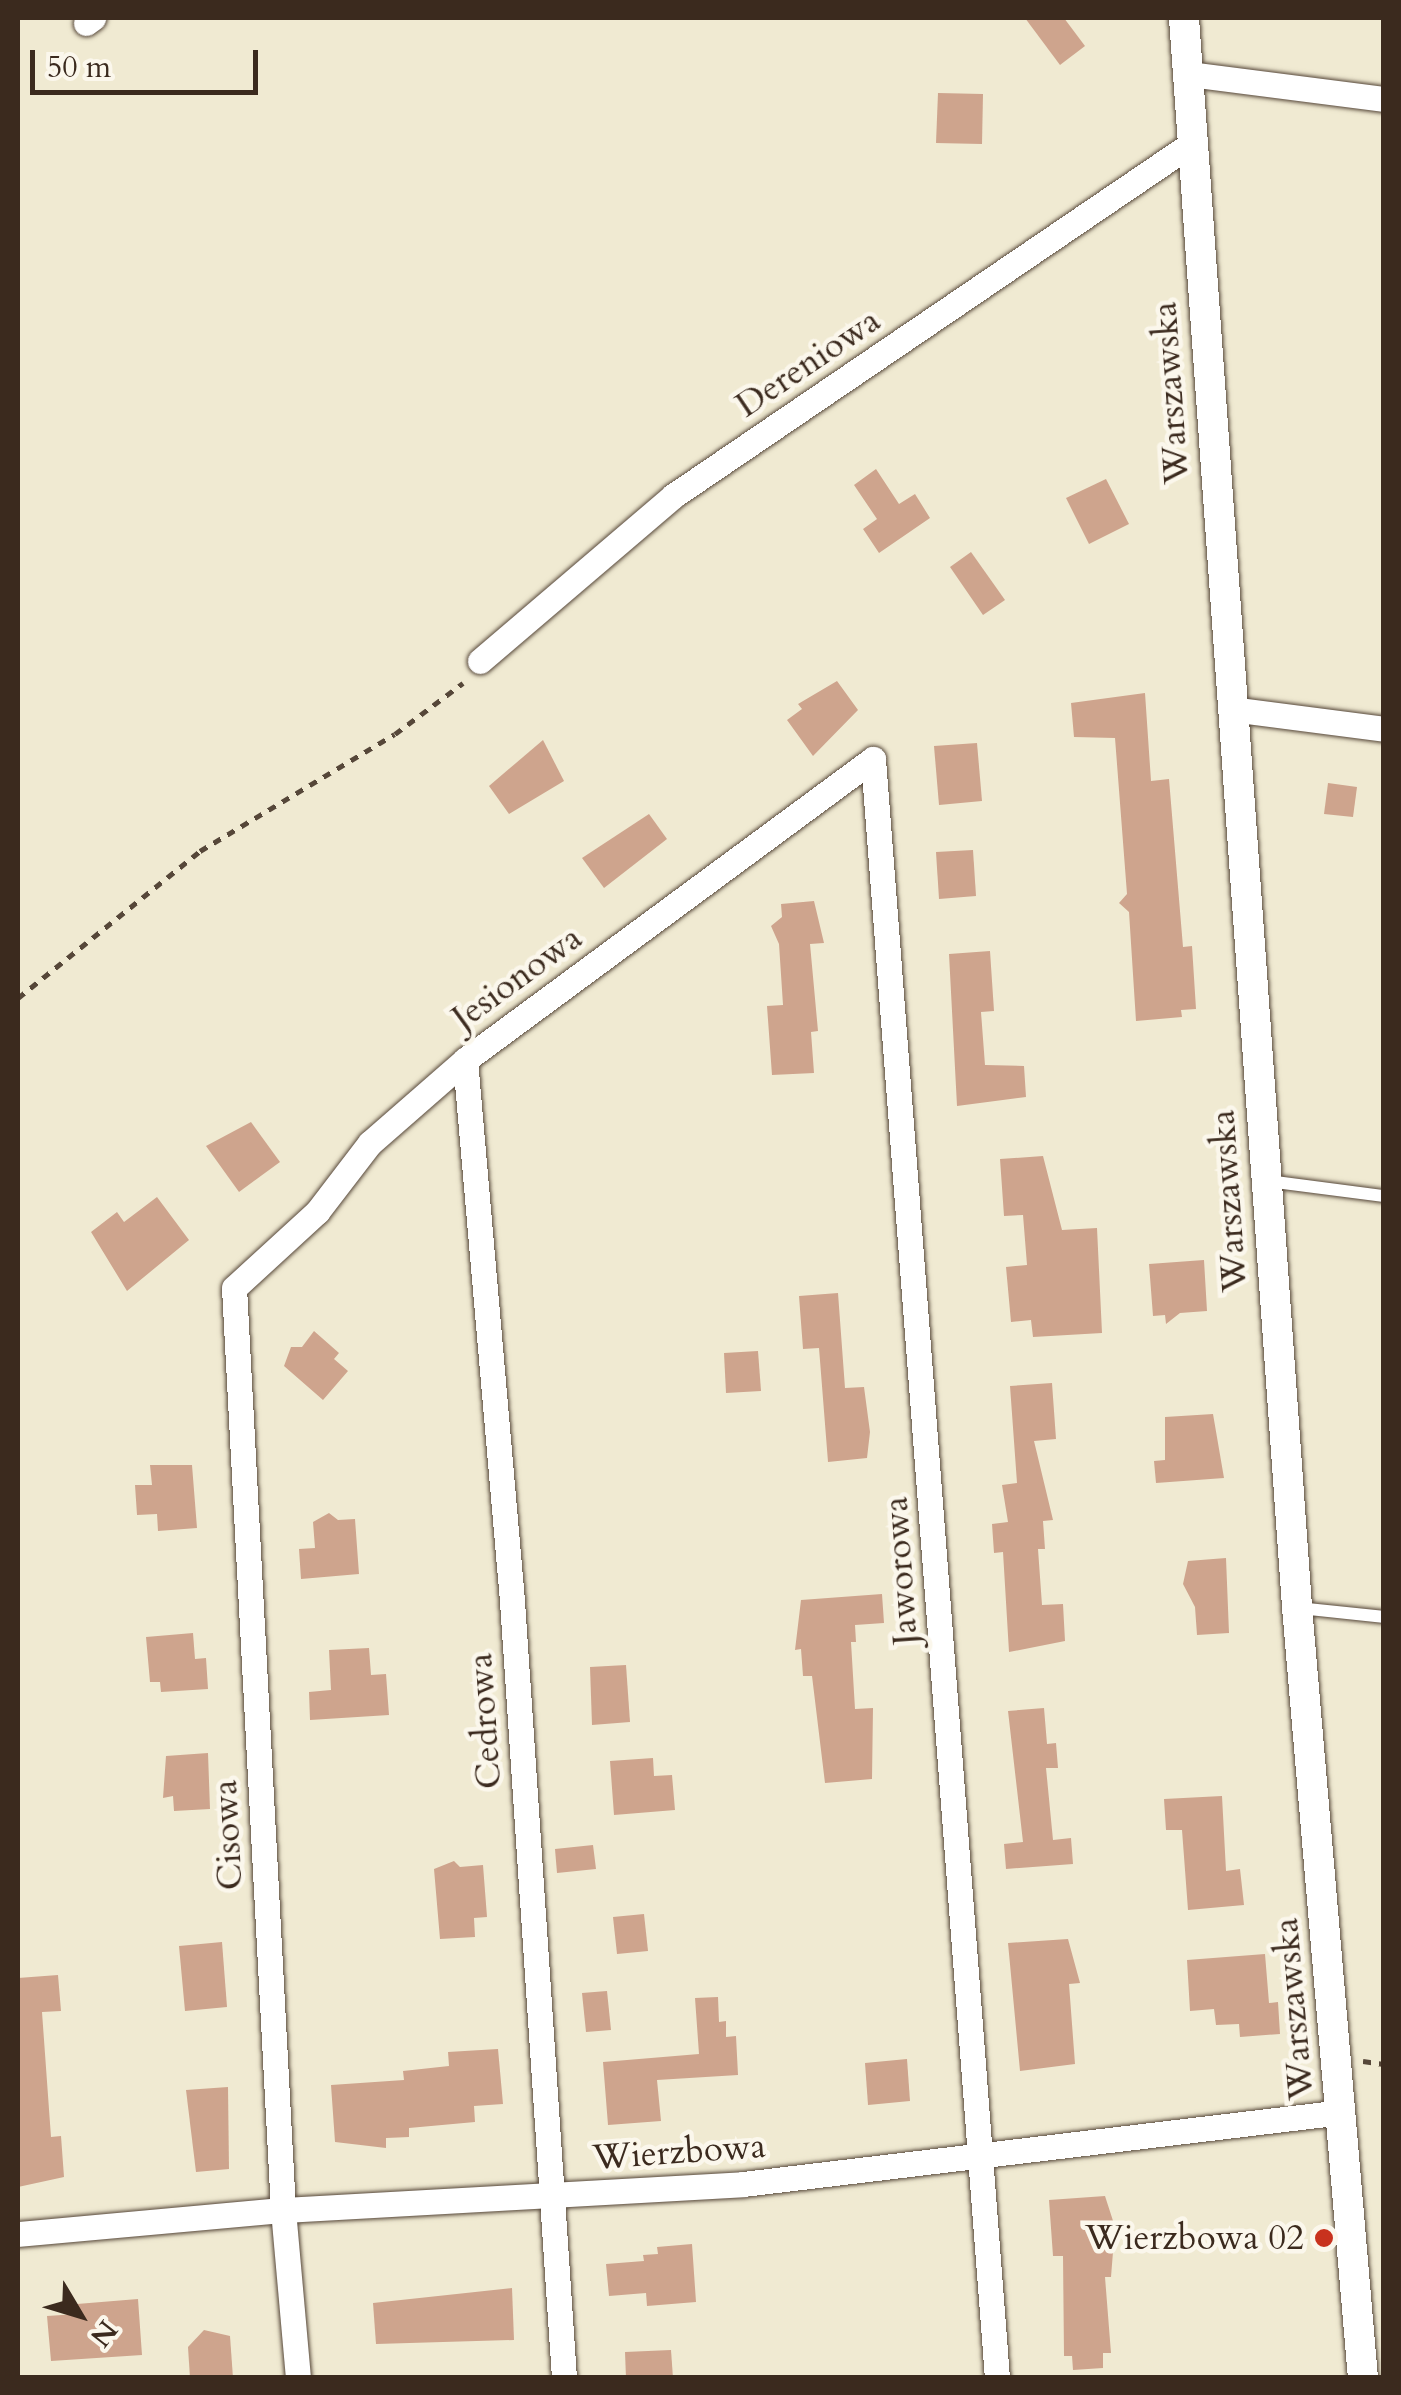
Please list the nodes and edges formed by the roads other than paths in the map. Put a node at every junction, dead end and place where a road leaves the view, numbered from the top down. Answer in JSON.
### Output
{"nodes":[{"id":1,"x":1184,"y":18,"type":"edge"},
{"id":2,"x":1189,"y":74,"type":"junction"},
{"id":3,"x":1384,"y":99,"type":"edge"},
{"id":4,"x":1191,"y":144,"type":"junction"},
{"id":5,"x":480,"y":660,"type":"road end"},
{"id":6,"x":1231,"y":710,"type":"junction"},
{"id":7,"x":1384,"y":728,"type":"edge"},
{"id":8,"x":873,"y":759,"type":"joint"},
{"id":9,"x":465,"y":1060,"type":"junction"},
{"id":10,"x":1266,"y":1181,"type":"junction"},
{"id":11,"x":1384,"y":1196,"type":"edge"},
{"id":12,"x":234,"y":1288,"type":"joint"},
{"id":13,"x":1297,"y":1608,"type":"junction"},
{"id":14,"x":1384,"y":1617,"type":"edge"},
{"id":15,"x":1342,"y":2112,"type":"junction"},
{"id":16,"x":982,"y":2159,"type":"junction"},
{"id":17,"x":552,"y":2194,"type":"junction"},
{"id":18,"x":283,"y":2210,"type":"junction"},
{"id":19,"x":18,"y":2234,"type":"edge"},
{"id":20,"x":298,"y":2378,"type":"edge"},
{"id":21,"x":564,"y":2378,"type":"edge"},
{"id":22,"x":997,"y":2378,"type":"edge"},
{"id":23,"x":1363,"y":2378,"type":"edge"}],
"edges":[{"from":1,"to":2,"type":"street","name":"Warszawska"},
{"from":2,"to":3,"type":"street"},
{"from":2,"to":4,"type":"street","name":"Warszawska"},
{"from":4,"to":5,"type":"street","name":"Dereniowa"},
{"from":4,"to":6,"type":"street","name":"Warszawska"},
{"from":6,"to":7,"type":"street"},
{"from":6,"to":10,"type":"street","name":"Warszawska"},
{"from":8,"to":9,"type":"street","name":"Jesionowa"},
{"from":8,"to":16,"type":"street","name":"Jaworowa"},
{"from":9,"to":12,"type":"street","name":"Jesionowa"},
{"from":9,"to":17,"type":"street","name":"Cedrowa"},
{"from":10,"to":11,"type":"lane"},
{"from":10,"to":13,"type":"street","name":"Warszawska"},
{"from":12,"to":18,"type":"street","name":"Cisowa"},
{"from":13,"to":14,"type":"lane"},
{"from":13,"to":15,"type":"street","name":"Warszawska"},
{"from":15,"to":16,"type":"street","name":"Wierzbowa"},
{"from":15,"to":23,"type":"street","name":"Warszawska"},
{"from":16,"to":17,"type":"street","name":"Wierzbowa"},
{"from":16,"to":22,"type":"street","name":"Jaworowa"},
{"from":17,"to":18,"type":"street","name":"Wierzbowa"},
{"from":17,"to":21,"type":"street","name":"Cedrowa"},
{"from":18,"to":19,"type":"street","name":"Wierzbowa"},
{"from":18,"to":20,"type":"street","name":"Cisowa"}]}
